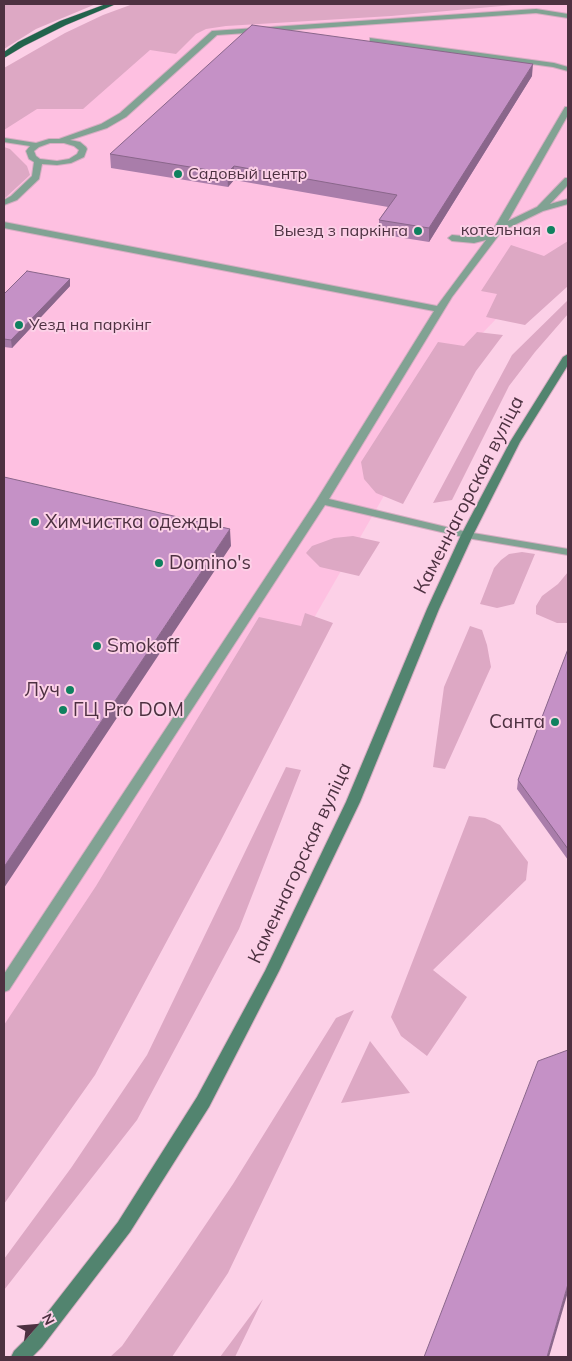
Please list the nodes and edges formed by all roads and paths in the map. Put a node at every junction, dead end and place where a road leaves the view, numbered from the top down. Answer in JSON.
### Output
{"nodes":[{"id":1,"x":112,"y":4,"type":"edge"},
{"id":2,"x":568,"y":16,"type":"edge"},
{"id":3,"x":373,"y":40,"type":"edge"},
{"id":4,"x":4,"y":56,"type":"edge"},
{"id":5,"x":568,"y":69,"type":"edge"},
{"id":6,"x":568,"y":109,"type":"edge"},
{"id":7,"x":4,"y":140,"type":"edge"},
{"id":8,"x":60,"y":141,"type":"junction"},
{"id":9,"x":36,"y":146,"type":"junction"},
{"id":10,"x":38,"y":161,"type":"junction"},
{"id":11,"x":568,"y":180,"type":"edge"},
{"id":12,"x":568,"y":202,"type":"edge"},
{"id":13,"x":4,"y":203,"type":"edge"},
{"id":14,"x":540,"y":209,"type":"junction"},
{"id":15,"x":4,"y":226,"type":"edge"},
{"id":16,"x":19,"y":228,"type":"junction"},
{"id":17,"x":496,"y":232,"type":"junction"},
{"id":18,"x":4,"y":234,"type":"edge"},
{"id":19,"x":452,"y":238,"type":"dead end"},
{"id":20,"x":441,"y":309,"type":"junction"},
{"id":21,"x":568,"y":358,"type":"edge"},
{"id":22,"x":322,"y":501,"type":"junction"},
{"id":23,"x":468,"y":535,"type":"junction"},
{"id":24,"x":568,"y":552,"type":"edge"},
{"id":25,"x":4,"y":986,"type":"edge"},
{"id":26,"x":20,"y":1357,"type":"edge"}],
"edges":[{"from":1,"to":4,"type":"highway"},
{"from":2,"to":8,"type":"lane"},
{"from":3,"to":5,"type":"lane"},
{"from":6,"to":17,"type":"lane"},
{"from":7,"to":9,"type":"lane"},
{"from":8,"to":9,"type":"lane"},
{"from":8,"to":10,"type":"lane"},
{"from":9,"to":10,"type":"lane"},
{"from":10,"to":13,"type":"lane"},
{"from":11,"to":14,"type":"lane"},
{"from":12,"to":14,"type":"lane"},
{"from":14,"to":17,"type":"lane"},
{"from":15,"to":16,"type":"lane"},
{"from":16,"to":18,"type":"lane"},
{"from":16,"to":20,"type":"lane"},
{"from":17,"to":19,"type":"lane"},
{"from":17,"to":20,"type":"lane"},
{"from":20,"to":22,"type":"lane"},
{"from":21,"to":23,"type":"main road","name":"Каменнагорская вуліца"},
{"from":22,"to":23,"type":"lane"},
{"from":22,"to":25,"type":"lane"},
{"from":23,"to":24,"type":"lane"},
{"from":23,"to":26,"type":"main road","name":"Каменнагорская вуліца"}]}
